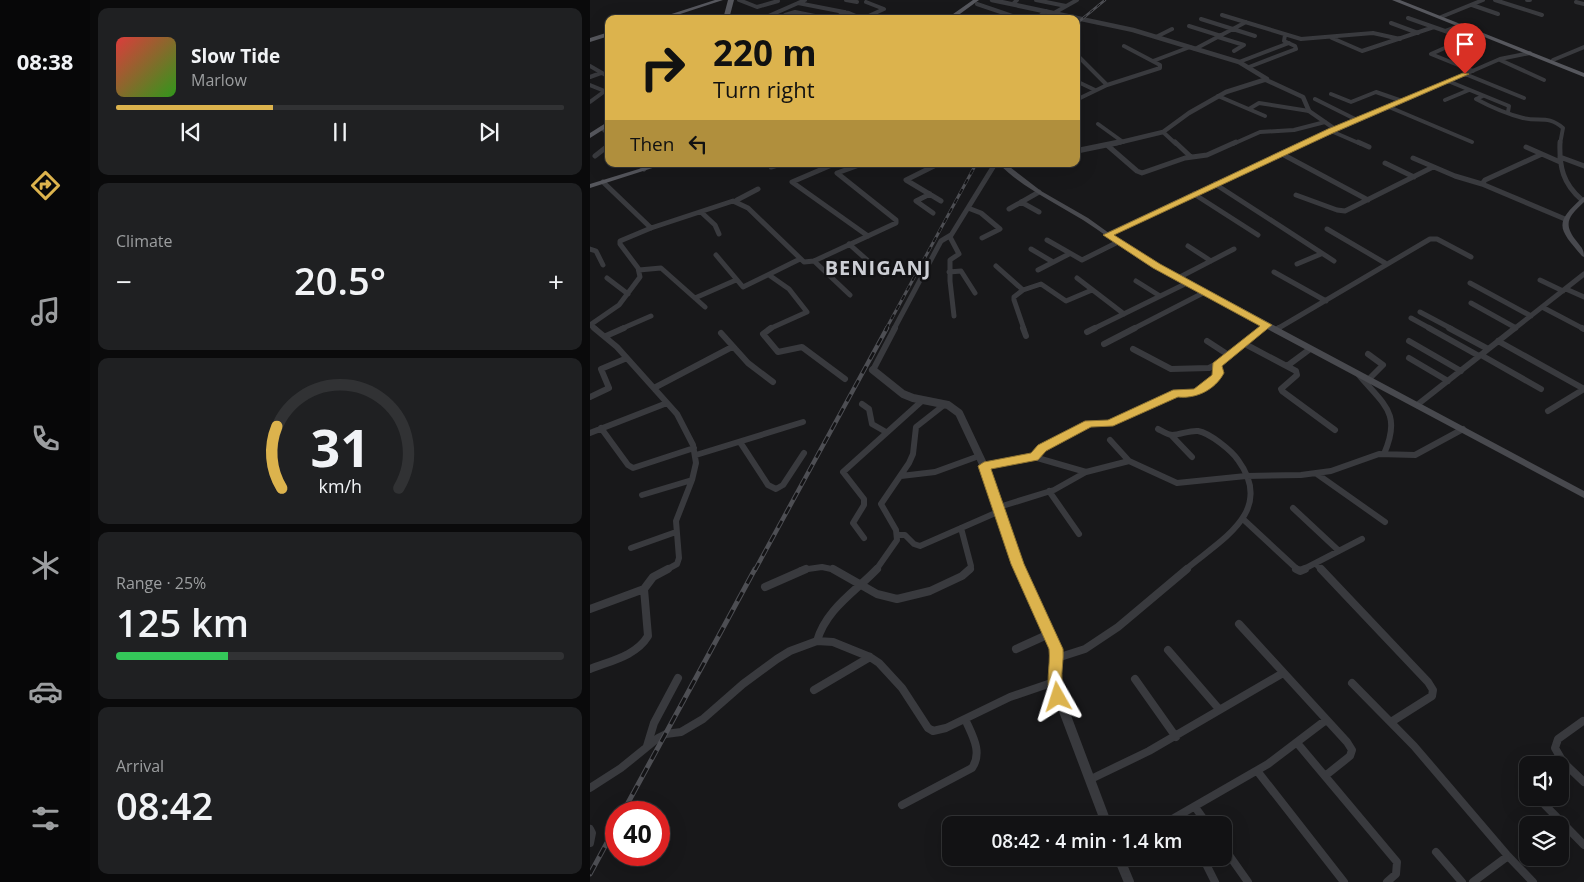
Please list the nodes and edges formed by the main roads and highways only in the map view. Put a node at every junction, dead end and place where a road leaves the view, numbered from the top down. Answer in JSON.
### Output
{"nodes":[{"id":1,"x":720,"y":0,"type":"edge"},
{"id":2,"x":731,"y":0,"type":"edge"},
{"id":3,"x":982,"y":0,"type":"edge"},
{"id":4,"x":1395,"y":0,"type":"edge"},
{"id":5,"x":1400,"y":0,"type":"edge"},
{"id":6,"x":976,"y":2,"type":"edge"},
{"id":7,"x":672,"y":15,"type":"edge"},
{"id":8,"x":727,"y":15,"type":"edge"},
{"id":9,"x":961,"y":15,"type":"edge"},
{"id":10,"x":1442,"y":17,"type":"junction"},
{"id":11,"x":605,"y":35,"type":"edge"},
{"id":12,"x":590,"y":40,"type":"edge"},
{"id":13,"x":1584,"y":73,"type":"edge"},
{"id":14,"x":605,"y":126,"type":"edge"},
{"id":15,"x":590,"y":136,"type":"edge"},
{"id":16,"x":642,"y":167,"type":"edge"},
{"id":17,"x":1006,"y":167,"type":"edge"},
{"id":18,"x":590,"y":186,"type":"edge"},
{"id":19,"x":1582,"y":202,"type":"edge"},
{"id":20,"x":1584,"y":255,"type":"edge"},
{"id":21,"x":1584,"y":495,"type":"edge"}],
"edges":[{"from":1,"to":7,"type":"main road"},
{"from":2,"to":8,"type":"main road"},
{"from":3,"to":6,"type":"main road"},
{"from":4,"to":10,"type":"main road"},
{"from":5,"to":10,"type":"main road"},
{"from":6,"to":9,"type":"main road"},
{"from":10,"to":13,"type":"main road"},
{"from":10,"to":13,"type":"main road"},
{"from":11,"to":12,"type":"main road"},
{"from":14,"to":15,"type":"main road"},
{"from":16,"to":18,"type":"main road"},
{"from":17,"to":21,"type":"main road"},
{"from":19,"to":20,"type":"main road"}]}
